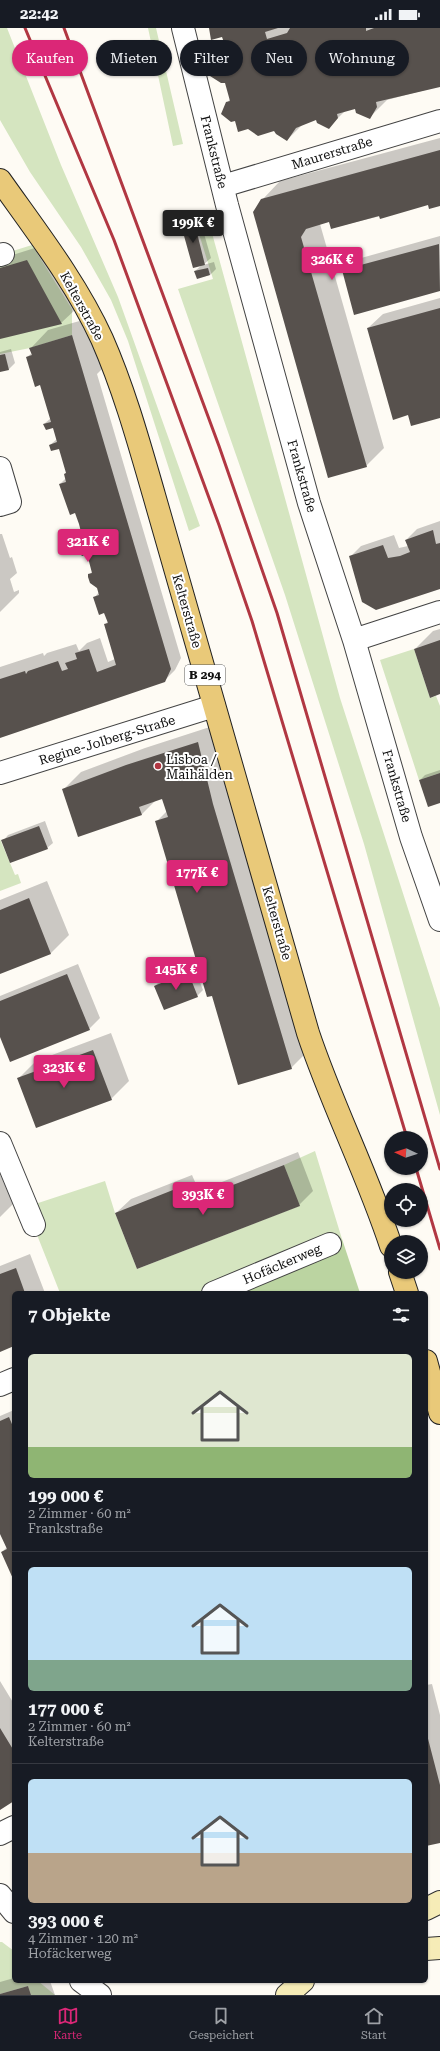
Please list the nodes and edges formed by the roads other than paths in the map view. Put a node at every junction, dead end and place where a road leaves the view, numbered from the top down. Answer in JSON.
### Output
{"nodes":[{"id":1,"x":183,"y":28,"type":"edge"},
{"id":2,"x":440,"y":121,"type":"edge"},
{"id":3,"x":0,"y":180,"type":"edge"},
{"id":4,"x":223,"y":186,"type":"junction"},
{"id":5,"x":0,"y":468,"type":"edge"},
{"id":6,"x":0,"y":504,"type":"edge"},
{"id":7,"x":440,"y":612,"type":"edge"},
{"id":8,"x":354,"y":640,"type":"junction"},
{"id":9,"x":214,"y":706,"type":"junction"},
{"id":10,"x":0,"y":773,"type":"edge"},
{"id":11,"x":440,"y":920,"type":"edge"},
{"id":12,"x":0,"y":1143,"type":"edge"},
{"id":13,"x":34,"y":1225,"type":"dead end"},
{"id":14,"x":387,"y":1235,"type":"edge"},
{"id":15,"x":330,"y":1244,"type":"dead end"},
{"id":16,"x":402,"y":1279,"type":"edge"},
{"id":17,"x":218,"y":1291,"type":"edge"},
{"id":18,"x":406,"y":1291,"type":"edge"},
{"id":19,"x":428,"y":1368,"type":"edge"},
{"id":20,"x":12,"y":1380,"type":"edge"},
{"id":21,"x":0,"y":1385,"type":"edge"},
{"id":22,"x":440,"y":1413,"type":"edge"},
{"id":23,"x":12,"y":1828,"type":"edge"},
{"id":24,"x":0,"y":1834,"type":"edge"},
{"id":25,"x":0,"y":1895,"type":"edge"},
{"id":26,"x":440,"y":1902,"type":"edge"},
{"id":27,"x":428,"y":1908,"type":"edge"},
{"id":28,"x":12,"y":1910,"type":"edge"},
{"id":29,"x":440,"y":1948,"type":"edge"},
{"id":30,"x":428,"y":1949,"type":"edge"},
{"id":31,"x":84,"y":1983,"type":"edge"},
{"id":32,"x":301,"y":1983,"type":"edge"},
{"id":33,"x":100,"y":1995,"type":"edge"},
{"id":34,"x":287,"y":1995,"type":"edge"}],
"edges":[{"from":1,"to":4,"type":"street","name":"Frankstraße"},
{"from":2,"to":4,"type":"street","name":"Maurerstraße"},
{"from":3,"to":9,"type":"main road","name":"Kelterstraße","number":"B 294"},
{"from":4,"to":8,"type":"street","name":"Frankstraße"},
{"from":5,"to":6,"type":"street"},
{"from":7,"to":8,"type":"street"},
{"from":8,"to":11,"type":"street","name":"Frankstraße"},
{"from":9,"to":10,"type":"street","name":"Regine-Jolberg-Straße"},
{"from":9,"to":14,"type":"main road","name":"Kelterstraße","number":"B 294"},
{"from":12,"to":13,"type":"street"},
{"from":15,"to":17,"type":"street","name":"Hofäckerweg"},
{"from":16,"to":18,"type":"main road"},
{"from":19,"to":22,"type":"main road"},
{"from":20,"to":21,"type":"street"},
{"from":23,"to":24,"type":"street"},
{"from":25,"to":28,"type":"street"},
{"from":26,"to":27,"type":"main road"},
{"from":29,"to":30,"type":"main road"},
{"from":31,"to":33,"type":"street"},
{"from":32,"to":34,"type":"main road"}]}
